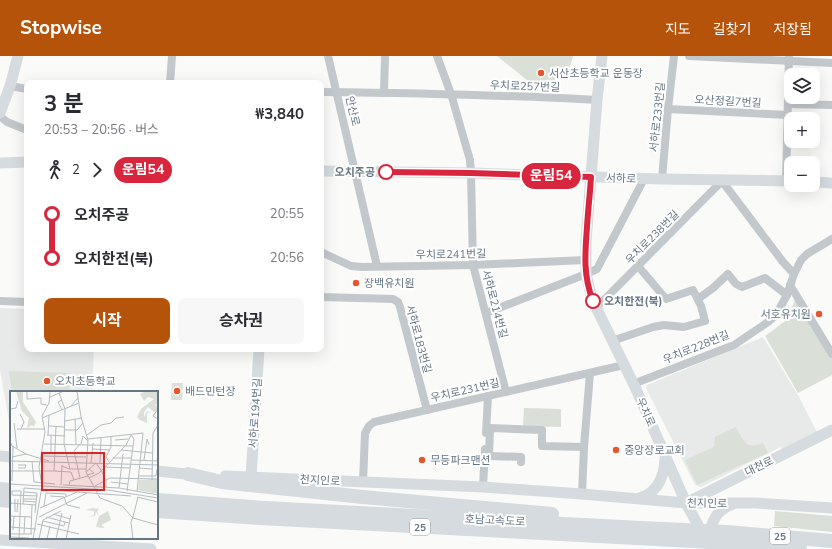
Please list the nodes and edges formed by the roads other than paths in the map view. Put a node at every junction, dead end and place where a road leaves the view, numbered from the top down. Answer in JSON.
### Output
{"nodes":[{"id":1,"x":18,"y":56,"type":"edge"},
{"id":2,"x":172,"y":56,"type":"edge"},
{"id":3,"x":328,"y":56,"type":"edge"},
{"id":4,"x":385,"y":56,"type":"edge"},
{"id":5,"x":438,"y":56,"type":"edge"},
{"id":6,"x":602,"y":56,"type":"edge"},
{"id":7,"x":674,"y":56,"type":"edge"},
{"id":8,"x":689,"y":56,"type":"edge"},
{"id":9,"x":789,"y":58,"type":"edge"},
{"id":10,"x":832,"y":63,"type":"edge"},
{"id":11,"x":789,"y":68,"type":"edge"},
{"id":12,"x":170,"y":80,"type":"edge"},
{"id":13,"x":10,"y":86,"type":"junction"},
{"id":14,"x":24,"y":88,"type":"edge"},
{"id":15,"x":324,"y":92,"type":"edge"},
{"id":16,"x":337,"y":92,"type":"junction"},
{"id":17,"x":384,"y":93,"type":"junction"},
{"id":18,"x":451,"y":94,"type":"junction"},
{"id":19,"x":597,"y":100,"type":"junction"},
{"id":20,"x":788,"y":104,"type":"joint"},
{"id":21,"x":832,"y":105,"type":"edge"},
{"id":22,"x":668,"y":109,"type":"junction"},
{"id":23,"x":788,"y":112,"type":"edge"},
{"id":24,"x":0,"y":114,"type":"edge"},
{"id":25,"x":784,"y":115,"type":"edge"},
{"id":26,"x":24,"y":129,"type":"edge"},
{"id":27,"x":0,"y":162,"type":"edge"},
{"id":28,"x":24,"y":162,"type":"edge"},
{"id":29,"x":324,"y":171,"type":"edge"},
{"id":30,"x":355,"y":172,"type":"junction"},
{"id":31,"x":471,"y":173,"type":"junction"},
{"id":32,"x":591,"y":177,"type":"junction"},
{"id":33,"x":644,"y":179,"type":"junction"},
{"id":34,"x":662,"y":180,"type":"junction"},
{"id":35,"x":722,"y":181,"type":"junction"},
{"id":36,"x":784,"y":181,"type":"edge"},
{"id":37,"x":820,"y":182,"type":"edge"},
{"id":38,"x":832,"y":183,"type":"edge"},
{"id":39,"x":832,"y":239,"type":"edge"},
{"id":40,"x":324,"y":254,"type":"edge"},
{"id":41,"x":585,"y":260,"type":"junction"},
{"id":42,"x":473,"y":265,"type":"junction"},
{"id":43,"x":378,"y":266,"type":"junction"},
{"id":44,"x":638,"y":266,"type":"junction"},
{"id":45,"x":586,"y":274,"type":"junction"},
{"id":46,"x":794,"y":274,"type":"junction"},
{"id":47,"x":790,"y":285,"type":"junction"},
{"id":48,"x":787,"y":294,"type":"junction"},
{"id":49,"x":324,"y":297,"type":"edge"},
{"id":50,"x":698,"y":299,"type":"junction"},
{"id":51,"x":0,"y":301,"type":"edge"},
{"id":52,"x":24,"y":302,"type":"edge"},
{"id":53,"x":596,"y":308,"type":"junction"},
{"id":54,"x":486,"y":313,"type":"junction"},
{"id":55,"x":612,"y":341,"type":"junction"},
{"id":56,"x":259,"y":352,"type":"edge"},
{"id":57,"x":832,"y":354,"type":"edge"},
{"id":58,"x":624,"y":365,"type":"junction"},
{"id":59,"x":590,"y":373,"type":"junction"},
{"id":60,"x":634,"y":384,"type":"junction"},
{"id":61,"x":506,"y":392,"type":"junction"},
{"id":62,"x":488,"y":396,"type":"junction"},
{"id":63,"x":427,"y":410,"type":"junction"},
{"id":64,"x":832,"y":430,"type":"edge"},
{"id":65,"x":584,"y":447,"type":"junction"},
{"id":66,"x":0,"y":456,"type":"edge"},
{"id":67,"x":10,"y":457,"type":"edge"},
{"id":68,"x":666,"y":457,"type":"junction"},
{"id":69,"x":521,"y":462,"type":"dead end"},
{"id":70,"x":158,"y":471,"type":"edge"},
{"id":71,"x":188,"y":474,"type":"junction"},
{"id":72,"x":251,"y":477,"type":"junction"},
{"id":73,"x":363,"y":482,"type":"junction"},
{"id":74,"x":483,"y":487,"type":"junction"},
{"id":75,"x":0,"y":489,"type":"edge"},
{"id":76,"x":10,"y":490,"type":"edge"},
{"id":77,"x":582,"y":494,"type":"junction"},
{"id":78,"x":636,"y":498,"type":"junction"},
{"id":79,"x":0,"y":500,"type":"edge"},
{"id":80,"x":158,"y":500,"type":"edge"},
{"id":81,"x":10,"y":501,"type":"edge"},
{"id":82,"x":686,"y":503,"type":"junction"},
{"id":83,"x":735,"y":503,"type":"junction"},
{"id":84,"x":832,"y":508,"type":"edge"},
{"id":85,"x":158,"y":511,"type":"edge"},
{"id":86,"x":641,"y":528,"type":"junction"},
{"id":87,"x":681,"y":536,"type":"junction"},
{"id":88,"x":729,"y":538,"type":"junction"},
{"id":89,"x":0,"y":540,"type":"edge"},
{"id":90,"x":832,"y":541,"type":"edge"},
{"id":91,"x":709,"y":546,"type":"edge"},
{"id":92,"x":118,"y":548,"type":"edge"},
{"id":93,"x":151,"y":549,"type":"edge"},
{"id":94,"x":800,"y":549,"type":"edge"}],
"edges":[{"from":1,"to":13,"type":"street"},
{"from":2,"to":12,"type":"street"},
{"from":3,"to":16,"type":"street","name":"안산로"},
{"from":4,"to":17,"type":"street"},
{"from":5,"to":18,"type":"street"},
{"from":6,"to":19,"type":"street","name":"우치로"},
{"from":7,"to":22,"type":"street","name":"서하로233번길"},
{"from":8,"to":9,"type":"street"},
{"from":9,"to":10,"type":"street"},
{"from":9,"to":11,"type":"street"},
{"from":13,"to":14,"type":"street"},
{"from":13,"to":24,"type":"street"},
{"from":15,"to":16,"type":"street","name":"우치로257번길"},
{"from":16,"to":17,"type":"street","name":"우치로257번길"},
{"from":16,"to":30,"type":"street","name":"안산로"},
{"from":17,"to":18,"type":"street","name":"우치로257번길"},
{"from":18,"to":19,"type":"street","name":"우치로257번길"},
{"from":18,"to":31,"type":"street"},
{"from":19,"to":32,"type":"street","name":"우치로"},
{"from":20,"to":21,"type":"street"},
{"from":20,"to":23,"type":"street"},
{"from":22,"to":25,"type":"street","name":"오산정길7번길"},
{"from":22,"to":34,"type":"street","name":"서하로233번길"},
{"from":24,"to":26,"type":"street"},
{"from":27,"to":28,"type":"street"},
{"from":29,"to":30,"type":"street","name":"서하로"},
{"from":30,"to":31,"type":"street","name":"서하로"},
{"from":30,"to":43,"type":"street"},
{"from":31,"to":32,"type":"street","name":"서하로"},
{"from":31,"to":42,"type":"street","name":"서하로214번길"},
{"from":32,"to":33,"type":"street","name":"서하로"},
{"from":32,"to":41,"type":"street","name":"우치로"},
{"from":33,"to":34,"type":"street","name":"서하로"},
{"from":33,"to":45,"type":"street"},
{"from":34,"to":35,"type":"street","name":"서하로"},
{"from":35,"to":36,"type":"street","name":"서하로"},
{"from":35,"to":44,"type":"street","name":"우치로238번길"},
{"from":35,"to":46,"type":"street"},
{"from":37,"to":38,"type":"street"},
{"from":39,"to":46,"type":"street","name":"우치로228번길"},
{"from":40,"to":43,"type":"street","name":"우치로241번길"},
{"from":41,"to":42,"type":"street","name":"우치로241번길"},
{"from":41,"to":45,"type":"street","name":"우치로"},
{"from":42,"to":43,"type":"street","name":"우치로241번길"},
{"from":42,"to":54,"type":"street","name":"서하로214번길"},
{"from":44,"to":50,"type":"street"},
{"from":44,"to":53,"type":"street","name":"우치로238번길"},
{"from":45,"to":53,"type":"street","name":"우치로"},
{"from":45,"to":54,"type":"street"},
{"from":46,"to":47,"type":"street","name":"우치로228번길"},
{"from":47,"to":48,"type":"street","name":"우치로228번길"},
{"from":47,"to":57,"type":"street"},
{"from":48,"to":50,"type":"street"},
{"from":48,"to":60,"type":"street","name":"우치로228번길"},
{"from":49,"to":63,"type":"street","name":"서하로183번길"},
{"from":50,"to":55,"type":"street"},
{"from":51,"to":52,"type":"street"},
{"from":53,"to":55,"type":"street","name":"우치로"},
{"from":54,"to":61,"type":"street","name":"서하로214번길"},
{"from":55,"to":58,"type":"street","name":"우치로"},
{"from":56,"to":72,"type":"street","name":"서하로194번길"},
{"from":58,"to":59,"type":"street","name":"우치로231번길"},
{"from":58,"to":60,"type":"street","name":"우치로"},
{"from":59,"to":61,"type":"street","name":"우치로231번길"},
{"from":59,"to":65,"type":"street"},
{"from":60,"to":68,"type":"street","name":"우치로"},
{"from":61,"to":62,"type":"street","name":"우치로231번길"},
{"from":62,"to":63,"type":"street","name":"우치로231번길"},
{"from":62,"to":74,"type":"street"},
{"from":63,"to":73,"type":"street","name":"우치로231번길"},
{"from":64,"to":82,"type":"street","name":"대천로"},
{"from":65,"to":69,"type":"street"},
{"from":65,"to":77,"type":"street"},
{"from":66,"to":67,"type":"street"},
{"from":68,"to":78,"type":"street"},
{"from":68,"to":82,"type":"street","name":"우치로"},
{"from":70,"to":71,"type":"street","name":"천지인로"},
{"from":71,"to":72,"type":"street","name":"천지인로"},
{"from":71,"to":86,"type":"highway"},
{"from":72,"to":73,"type":"street","name":"천지인로"},
{"from":73,"to":74,"type":"street","name":"천지인로"},
{"from":74,"to":77,"type":"street","name":"천지인로"},
{"from":75,"to":76,"type":"highway"},
{"from":77,"to":78,"type":"street","name":"천지인로"},
{"from":78,"to":82,"type":"street","name":"천지인로"},
{"from":79,"to":81,"type":"highway"},
{"from":80,"to":86,"type":"highway","name":"호남고속도로","number":"25"},
{"from":82,"to":83,"type":"street","name":"천지인로"},
{"from":82,"to":91,"type":"street","name":"우치로"},
{"from":83,"to":84,"type":"street","name":"천지인로"},
{"from":83,"to":91,"type":"street"},
{"from":85,"to":87,"type":"highway","name":"호남고속도로","number":"25"},
{"from":86,"to":87,"type":"highway","name":"호남고속도로","number":"25"},
{"from":87,"to":88,"type":"highway","name":"호남고속도로","number":"25"},
{"from":88,"to":90,"type":"highway","name":"호남고속도로","number":"25"},
{"from":88,"to":94,"type":"highway","name":"호남고속도로","number":"25"},
{"from":89,"to":92,"type":"street"},
{"from":92,"to":93,"type":"street"}]}
